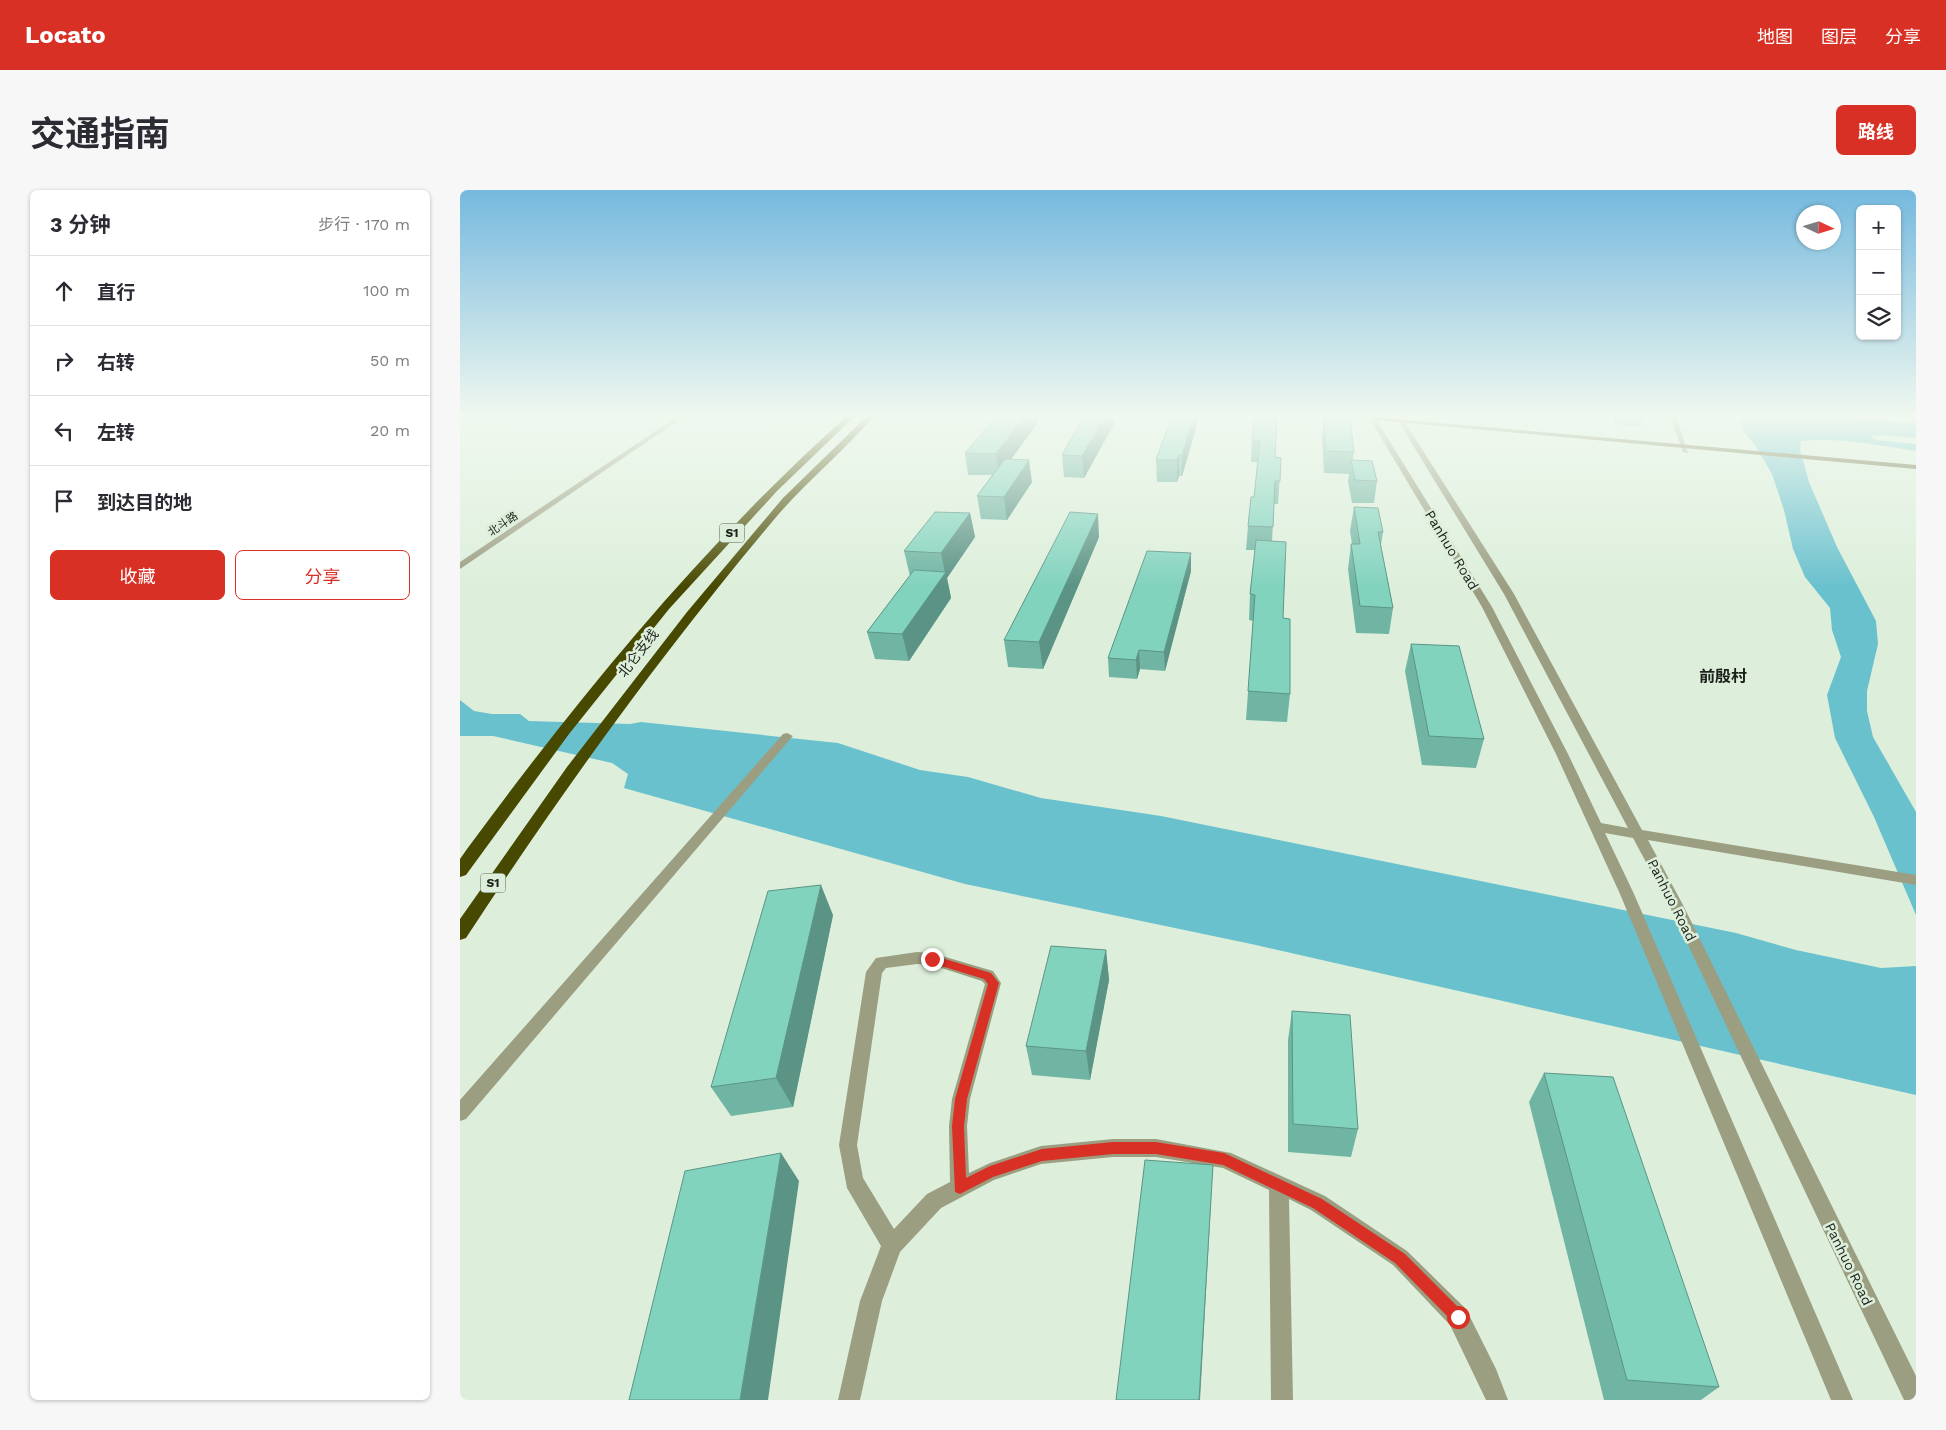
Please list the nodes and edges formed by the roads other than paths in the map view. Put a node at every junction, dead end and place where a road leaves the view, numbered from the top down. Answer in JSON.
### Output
{"nodes":[{"id":1,"x":598,"y":472,"type":"edge"},
{"id":2,"x":788,"y":472,"type":"edge"},
{"id":3,"x":816,"y":472,"type":"edge"},
{"id":4,"x":1407,"y":472,"type":"edge"},
{"id":5,"x":1432,"y":472,"type":"edge"},
{"id":6,"x":460,"y":566,"type":"edge"},
{"id":7,"x":787,"y":736,"type":"dead end"},
{"id":8,"x":1596,"y":827,"type":"junction"},
{"id":9,"x":1637,"y":833,"type":"junction"},
{"id":10,"x":460,"y":871,"type":"edge"},
{"id":11,"x":1916,"y":880,"type":"edge"},
{"id":12,"x":460,"y":933,"type":"edge"},
{"id":13,"x":460,"y":1113,"type":"edge"},
{"id":14,"x":1279,"y":1185,"type":"junction"},
{"id":15,"x":960,"y":1188,"type":"junction"},
{"id":16,"x":892,"y":1245,"type":"junction"},
{"id":17,"x":849,"y":1400,"type":"edge"},
{"id":18,"x":1282,"y":1400,"type":"edge"},
{"id":19,"x":1497,"y":1400,"type":"edge"},
{"id":20,"x":1842,"y":1400,"type":"edge"},
{"id":21,"x":1916,"y":1400,"type":"edge"}],
"edges":[{"from":1,"to":6,"type":"street","name":"北斗路"},
{"from":2,"to":10,"type":"highway","name":"北仑支线","number":"S1"},
{"from":3,"to":12,"type":"highway","name":"北仑支线","number":"S1"},
{"from":4,"to":8,"type":"street","name":"Panhuo Road"},
{"from":5,"to":9,"type":"street","name":"Panhuo Road"},
{"from":7,"to":13,"type":"street"},
{"from":8,"to":9,"type":"street"},
{"from":8,"to":20,"type":"street","name":"Panhuo Road"},
{"from":9,"to":11,"type":"street"},
{"from":9,"to":21,"type":"street","name":"Panhuo Road"},
{"from":14,"to":15,"type":"street"},
{"from":14,"to":18,"type":"street"},
{"from":14,"to":19,"type":"street"},
{"from":15,"to":16,"type":"street"},
{"from":15,"to":16,"type":"street"},
{"from":16,"to":17,"type":"street"}]}
